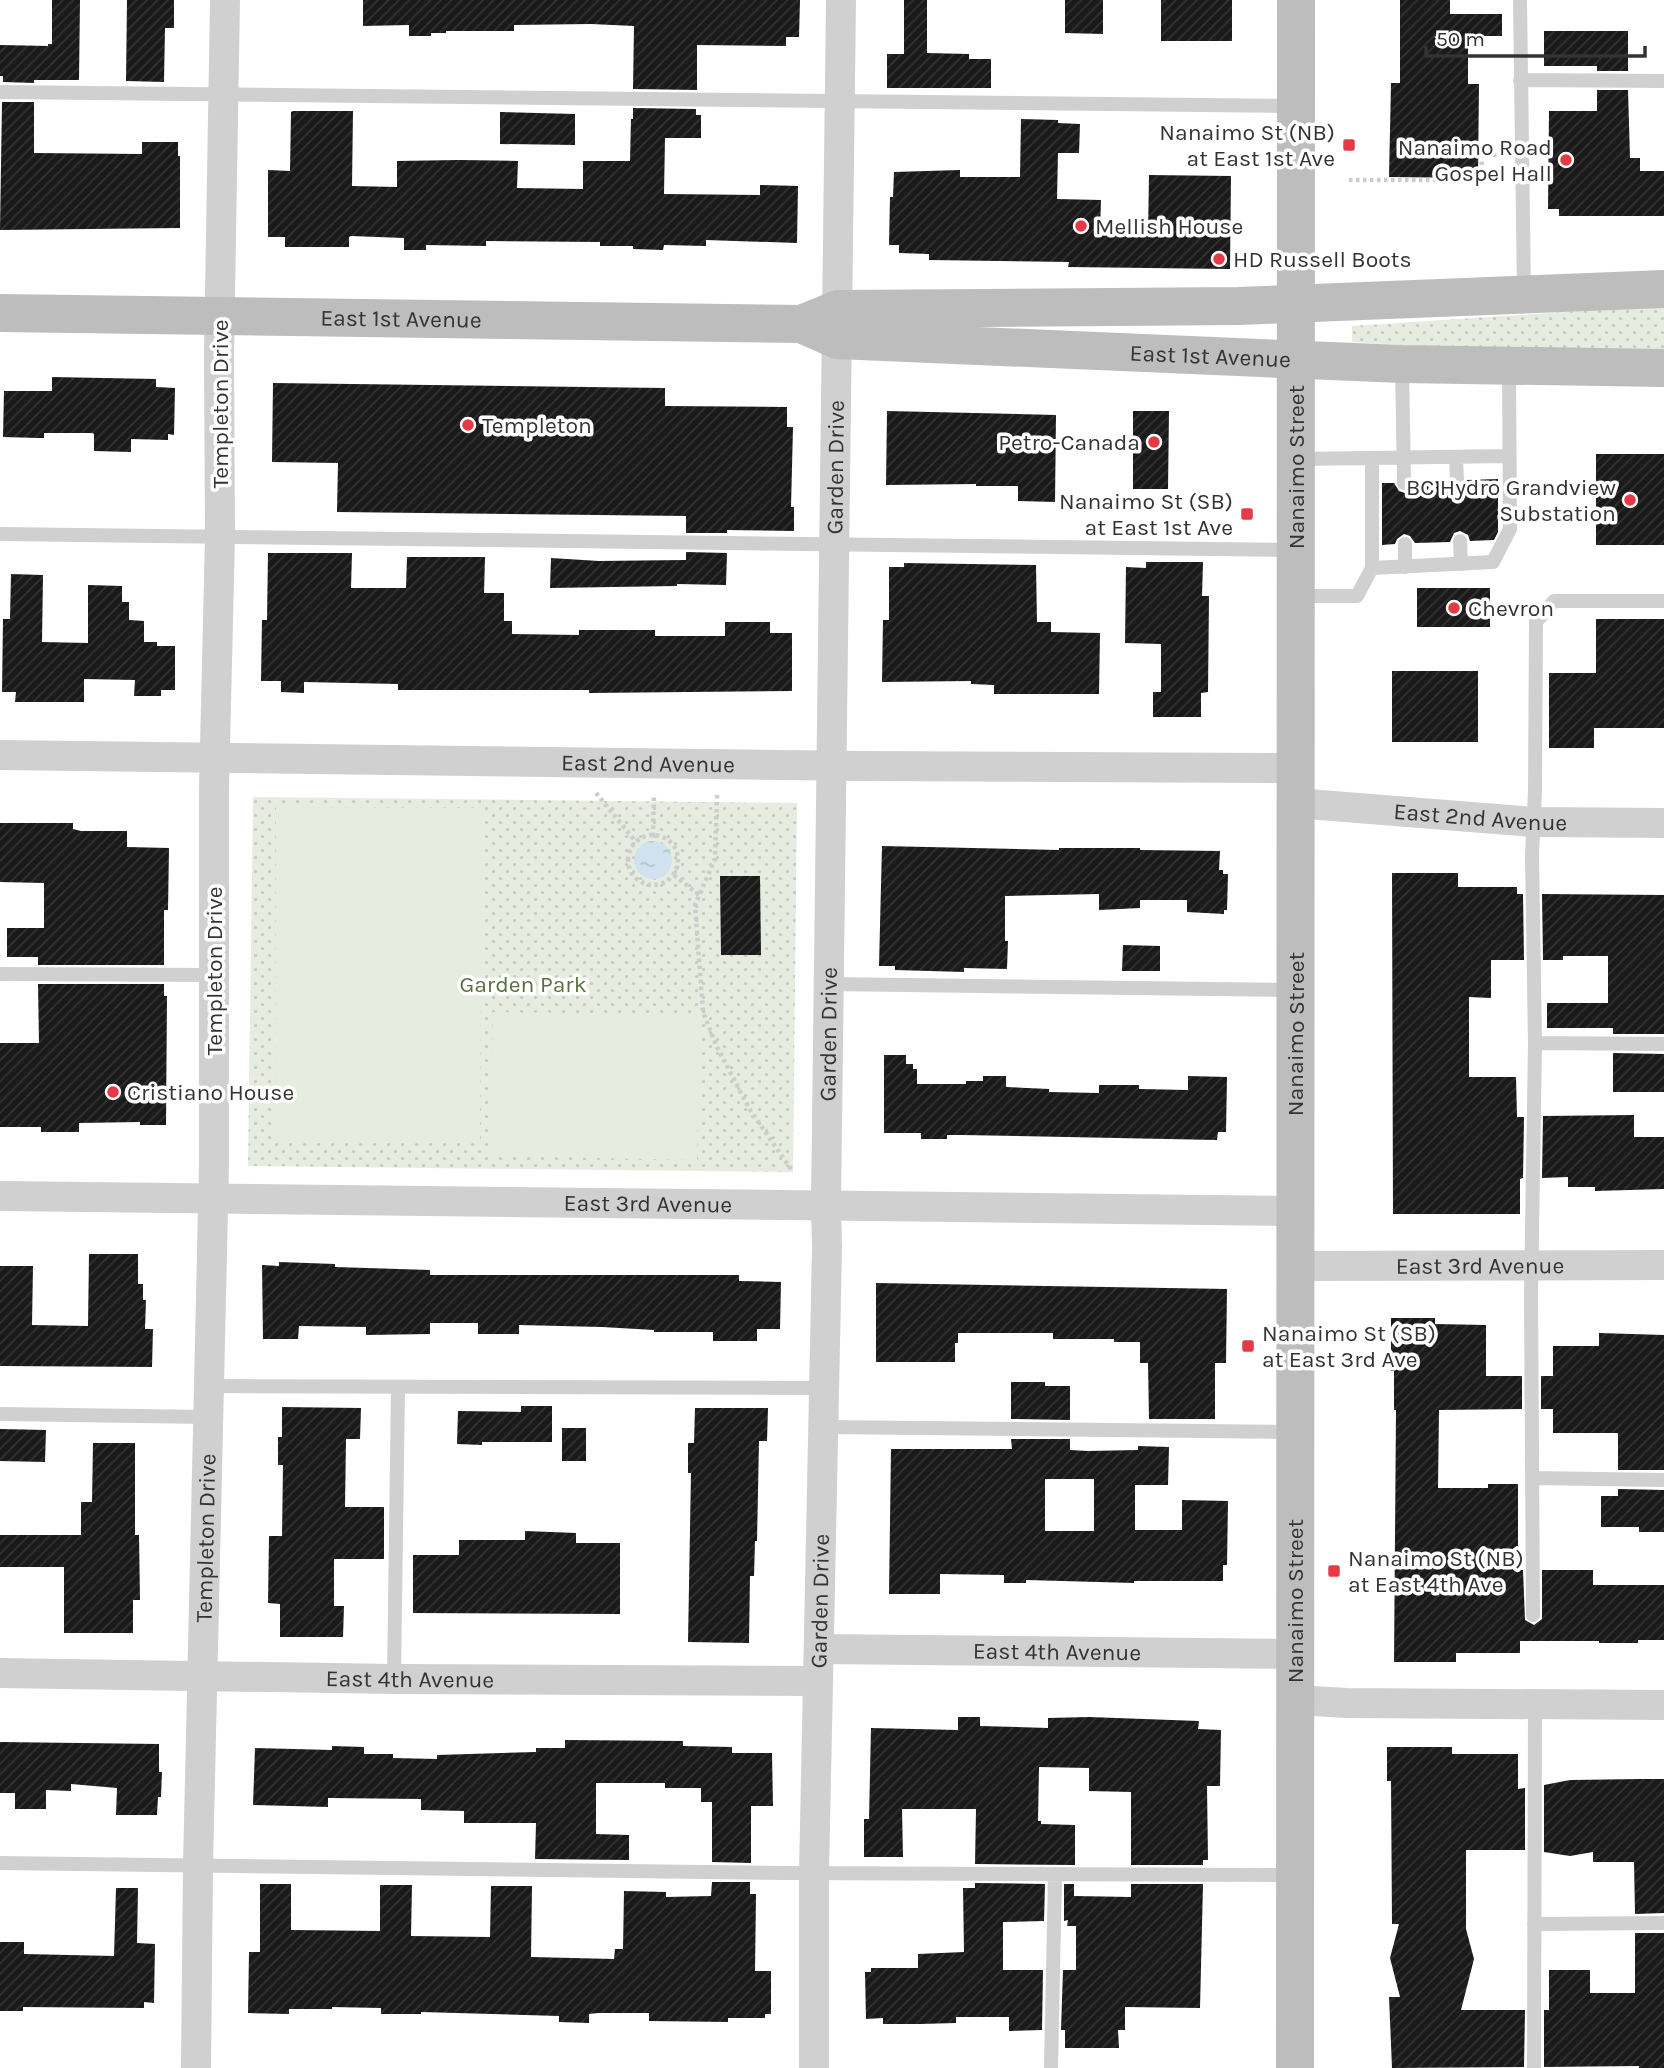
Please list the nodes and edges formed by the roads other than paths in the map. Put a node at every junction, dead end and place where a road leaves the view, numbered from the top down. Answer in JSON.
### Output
{"nodes":[{"id":1,"x":225,"y":0,"type":"edge"},
{"id":2,"x":841,"y":0,"type":"edge"},
{"id":3,"x":1296,"y":0,"type":"edge"},
{"id":4,"x":1520,"y":0,"type":"edge"},
{"id":5,"x":1520,"y":80,"type":"junction"},
{"id":6,"x":1664,"y":81,"type":"edge"},
{"id":7,"x":0,"y":92,"type":"edge"},
{"id":8,"x":223,"y":94,"type":"junction"},
{"id":9,"x":840,"y":101,"type":"junction"},
{"id":10,"x":1296,"y":106,"type":"junction"},
{"id":11,"x":1664,"y":289,"type":"edge"},
{"id":12,"x":1524,"y":294,"type":"junction"},
{"id":13,"x":1296,"y":303,"type":"junction"},
{"id":14,"x":0,"y":313,"type":"edge"},
{"id":15,"x":220,"y":315,"type":"junction"},
{"id":16,"x":838,"y":324,"type":"junction"},
{"id":17,"x":1295,"y":359,"type":"junction"},
{"id":18,"x":1402,"y":363,"type":"junction"},
{"id":19,"x":1509,"y":366,"type":"junction"},
{"id":20,"x":1664,"y":368,"type":"edge"},
{"id":21,"x":1509,"y":456,"type":"junction"},
{"id":22,"x":1295,"y":459,"type":"junction"},
{"id":23,"x":1373,"y":459,"type":"junction"},
{"id":24,"x":1404,"y":459,"type":"junction"},
{"id":25,"x":1456,"y":459,"type":"junction"},
{"id":26,"x":1457,"y":480,"type":"dead end"},
{"id":27,"x":1404,"y":482,"type":"dead end"},
{"id":28,"x":0,"y":534,"type":"edge"},
{"id":29,"x":220,"y":537,"type":"junction"},
{"id":30,"x":1460,"y":541,"type":"dead end"},
{"id":31,"x":835,"y":543,"type":"junction"},
{"id":32,"x":1405,"y":544,"type":"dead end"},
{"id":33,"x":1294,"y":550,"type":"junction"},
{"id":34,"x":1461,"y":564,"type":"junction"},
{"id":35,"x":1405,"y":567,"type":"junction"},
{"id":36,"x":1372,"y":568,"type":"junction"},
{"id":37,"x":1295,"y":596,"type":"junction"},
{"id":38,"x":1664,"y":601,"type":"edge"},
{"id":39,"x":0,"y":755,"type":"edge"},
{"id":40,"x":214,"y":758,"type":"junction"},
{"id":41,"x":832,"y":765,"type":"junction"},
{"id":42,"x":1295,"y":786,"type":"junction"},
{"id":43,"x":1534,"y":822,"type":"junction"},
{"id":44,"x":1664,"y":823,"type":"edge"},
{"id":45,"x":0,"y":974,"type":"edge"},
{"id":46,"x":214,"y":975,"type":"junction"},
{"id":47,"x":829,"y":984,"type":"junction"},
{"id":48,"x":1295,"y":990,"type":"junction"},
{"id":49,"x":1535,"y":1043,"type":"junction"},
{"id":50,"x":1664,"y":1044,"type":"edge"},
{"id":51,"x":0,"y":1196,"type":"edge"},
{"id":52,"x":213,"y":1198,"type":"junction"},
{"id":53,"x":826,"y":1205,"type":"junction"},
{"id":54,"x":1296,"y":1212,"type":"junction"},
{"id":55,"x":1664,"y":1265,"type":"edge"},
{"id":56,"x":1296,"y":1266,"type":"junction"},
{"id":57,"x":1532,"y":1266,"type":"junction"},
{"id":58,"x":209,"y":1386,"type":"junction"},
{"id":59,"x":398,"y":1387,"type":"junction"},
{"id":60,"x":824,"y":1388,"type":"junction"},
{"id":61,"x":0,"y":1414,"type":"edge"},
{"id":62,"x":208,"y":1417,"type":"junction"},
{"id":63,"x":823,"y":1427,"type":"junction"},
{"id":64,"x":1296,"y":1432,"type":"junction"},
{"id":65,"x":1532,"y":1478,"type":"junction"},
{"id":66,"x":1664,"y":1480,"type":"edge"},
{"id":67,"x":1533,"y":1615,"type":"dead end"},
{"id":68,"x":819,"y":1649,"type":"junction"},
{"id":69,"x":1295,"y":1654,"type":"junction"},
{"id":70,"x":0,"y":1673,"type":"edge"},
{"id":71,"x":202,"y":1675,"type":"junction"},
{"id":72,"x":394,"y":1679,"type":"junction"},
{"id":73,"x":818,"y":1682,"type":"junction"},
{"id":74,"x":1295,"y":1700,"type":"junction"},
{"id":75,"x":1535,"y":1705,"type":"junction"},
{"id":76,"x":1664,"y":1705,"type":"edge"},
{"id":77,"x":0,"y":1863,"type":"edge"},
{"id":78,"x":198,"y":1866,"type":"junction"},
{"id":79,"x":814,"y":1873,"type":"junction"},
{"id":80,"x":1055,"y":1874,"type":"junction"},
{"id":81,"x":1296,"y":1875,"type":"junction"},
{"id":82,"x":1664,"y":1923,"type":"edge"},
{"id":83,"x":1534,"y":1924,"type":"junction"},
{"id":84,"x":196,"y":2068,"type":"edge"},
{"id":85,"x":814,"y":2068,"type":"edge"},
{"id":86,"x":1051,"y":2068,"type":"edge"},
{"id":87,"x":1295,"y":2068,"type":"edge"},
{"id":88,"x":1534,"y":2068,"type":"edge"}],
"edges":[{"from":1,"to":8,"type":"street","name":"Templeton Drive"},
{"from":2,"to":9,"type":"street","name":"Garden Drive"},
{"from":3,"to":10,"type":"main road","name":"Nanaimo Street"},
{"from":4,"to":5,"type":"lane"},
{"from":5,"to":6,"type":"lane"},
{"from":5,"to":12,"type":"lane"},
{"from":7,"to":8,"type":"lane"},
{"from":8,"to":9,"type":"lane"},
{"from":8,"to":15,"type":"street","name":"Templeton Drive"},
{"from":9,"to":10,"type":"lane"},
{"from":9,"to":16,"type":"street","name":"Garden Drive"},
{"from":10,"to":13,"type":"main road","name":"Nanaimo Street"},
{"from":11,"to":12,"type":"main road","name":"East 1st Avenue"},
{"from":12,"to":13,"type":"main road","name":"East 1st Avenue"},
{"from":13,"to":16,"type":"main road","name":"East 1st Avenue"},
{"from":13,"to":17,"type":"main road","name":"Nanaimo Street"},
{"from":14,"to":15,"type":"main road","name":"East 1st Avenue"},
{"from":15,"to":16,"type":"main road","name":"East 1st Avenue"},
{"from":15,"to":29,"type":"street","name":"Templeton Drive"},
{"from":16,"to":17,"type":"main road","name":"East 1st Avenue"},
{"from":16,"to":31,"type":"street","name":"Garden Drive"},
{"from":17,"to":18,"type":"main road","name":"East 1st Avenue"},
{"from":17,"to":22,"type":"main road","name":"Nanaimo Street"},
{"from":18,"to":19,"type":"main road","name":"East 1st Avenue"},
{"from":18,"to":24,"type":"lane"},
{"from":19,"to":20,"type":"main road","name":"East 1st Avenue"},
{"from":19,"to":21,"type":"lane"},
{"from":21,"to":25,"type":"lane"},
{"from":21,"to":34,"type":"lane"},
{"from":22,"to":23,"type":"lane"},
{"from":22,"to":33,"type":"main road","name":"Nanaimo Street"},
{"from":23,"to":24,"type":"lane"},
{"from":23,"to":36,"type":"lane"},
{"from":24,"to":25,"type":"lane"},
{"from":24,"to":27,"type":"lane"},
{"from":25,"to":26,"type":"lane"},
{"from":28,"to":29,"type":"lane"},
{"from":29,"to":31,"type":"lane"},
{"from":29,"to":40,"type":"street","name":"Templeton Drive"},
{"from":30,"to":34,"type":"lane"},
{"from":31,"to":33,"type":"lane"},
{"from":31,"to":41,"type":"street","name":"Garden Drive"},
{"from":32,"to":35,"type":"lane"},
{"from":33,"to":37,"type":"main road","name":"Nanaimo Street"},
{"from":34,"to":35,"type":"lane"},
{"from":35,"to":36,"type":"lane"},
{"from":36,"to":37,"type":"lane"},
{"from":37,"to":42,"type":"main road","name":"Nanaimo Street"},
{"from":38,"to":43,"type":"lane"},
{"from":39,"to":40,"type":"street","name":"East 2nd Avenue"},
{"from":40,"to":41,"type":"street","name":"East 2nd Avenue"},
{"from":40,"to":46,"type":"street","name":"Templeton Drive"},
{"from":41,"to":42,"type":"street","name":"East 2nd Avenue"},
{"from":41,"to":47,"type":"street","name":"Garden Drive"},
{"from":42,"to":43,"type":"street","name":"East 2nd Avenue"},
{"from":42,"to":48,"type":"main road","name":"Nanaimo Street"},
{"from":43,"to":44,"type":"street","name":"East 2nd Avenue"},
{"from":43,"to":49,"type":"lane"},
{"from":45,"to":46,"type":"lane"},
{"from":46,"to":52,"type":"street","name":"Templeton Drive"},
{"from":47,"to":48,"type":"lane"},
{"from":47,"to":53,"type":"street","name":"Garden Drive"},
{"from":48,"to":54,"type":"main road","name":"Nanaimo Street"},
{"from":49,"to":50,"type":"lane"},
{"from":49,"to":57,"type":"lane"},
{"from":51,"to":52,"type":"street","name":"East 3rd Avenue"},
{"from":52,"to":53,"type":"street","name":"East 3rd Avenue"},
{"from":52,"to":58,"type":"street","name":"Templeton Drive"},
{"from":53,"to":54,"type":"street","name":"East 3rd Avenue"},
{"from":53,"to":60,"type":"street","name":"Garden Drive"},
{"from":54,"to":56,"type":"main road","name":"Nanaimo Street"},
{"from":55,"to":57,"type":"street","name":"East 3rd Avenue"},
{"from":56,"to":57,"type":"street","name":"East 3rd Avenue"},
{"from":56,"to":64,"type":"main road","name":"Nanaimo Street"},
{"from":57,"to":65,"type":"lane"},
{"from":58,"to":59,"type":"lane"},
{"from":58,"to":62,"type":"street","name":"Templeton Drive"},
{"from":59,"to":60,"type":"lane"},
{"from":59,"to":72,"type":"lane"},
{"from":60,"to":63,"type":"street","name":"Garden Drive"},
{"from":61,"to":62,"type":"lane"},
{"from":62,"to":71,"type":"street","name":"Templeton Drive"},
{"from":63,"to":64,"type":"lane"},
{"from":63,"to":68,"type":"street","name":"Garden Drive"},
{"from":64,"to":69,"type":"main road","name":"Nanaimo Street"},
{"from":65,"to":66,"type":"lane"},
{"from":65,"to":67,"type":"lane"},
{"from":68,"to":69,"type":"street","name":"East 4th Avenue"},
{"from":68,"to":73,"type":"street","name":"Garden Drive"},
{"from":69,"to":74,"type":"main road","name":"Nanaimo Street"},
{"from":70,"to":71,"type":"street","name":"East 4th Avenue"},
{"from":71,"to":72,"type":"street","name":"East 4th Avenue"},
{"from":71,"to":78,"type":"street","name":"Templeton Drive"},
{"from":72,"to":73,"type":"street","name":"East 4th Avenue"},
{"from":73,"to":79,"type":"street","name":"Garden Drive"},
{"from":74,"to":75,"type":"street"},
{"from":74,"to":81,"type":"main road","name":"Nanaimo Street"},
{"from":75,"to":76,"type":"street"},
{"from":75,"to":83,"type":"lane"},
{"from":77,"to":78,"type":"lane"},
{"from":78,"to":79,"type":"lane"},
{"from":78,"to":84,"type":"street","name":"Templeton Drive"},
{"from":79,"to":80,"type":"lane"},
{"from":79,"to":85,"type":"street","name":"Garden Drive"},
{"from":80,"to":81,"type":"lane"},
{"from":80,"to":86,"type":"lane"},
{"from":81,"to":87,"type":"main road","name":"Nanaimo Street"},
{"from":82,"to":83,"type":"lane"},
{"from":83,"to":88,"type":"lane"}]}
